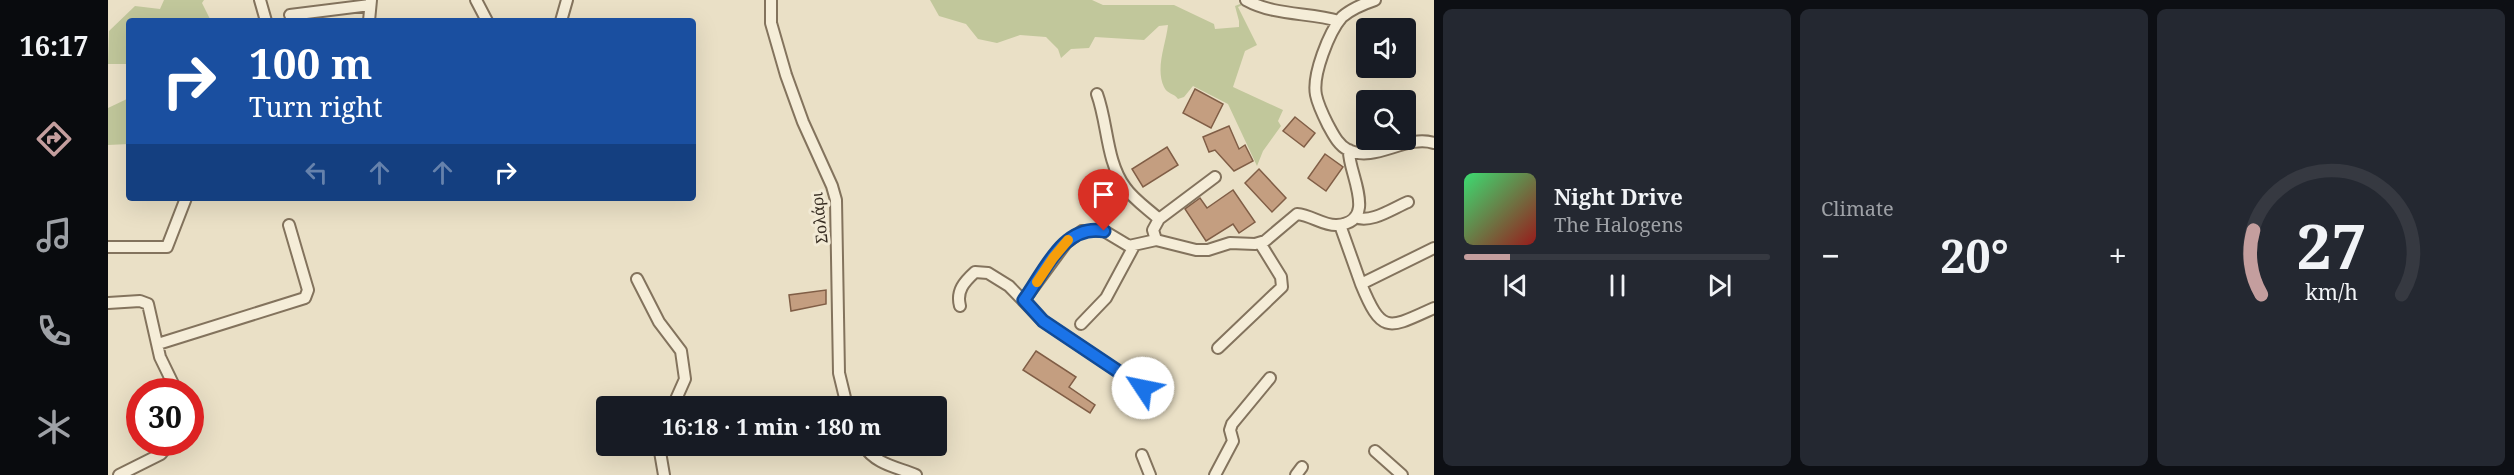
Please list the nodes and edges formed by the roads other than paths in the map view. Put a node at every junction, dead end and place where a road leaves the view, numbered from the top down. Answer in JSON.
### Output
{"nodes":[{"id":1,"x":260,"y":0,"type":"edge"},
{"id":2,"x":476,"y":0,"type":"edge"},
{"id":3,"x":567,"y":0,"type":"edge"},
{"id":4,"x":771,"y":0,"type":"edge"},
{"id":5,"x":1246,"y":0,"type":"edge"},
{"id":6,"x":1375,"y":0,"type":"edge"},
{"id":7,"x":370,"y":3,"type":"edge"},
{"id":8,"x":290,"y":15,"type":"dead end"},
{"id":9,"x":265,"y":18,"type":"edge"},
{"id":10,"x":369,"y":18,"type":"edge"},
{"id":11,"x":485,"y":18,"type":"edge"},
{"id":12,"x":562,"y":18,"type":"edge"},
{"id":13,"x":1339,"y":21,"type":"junction"},
{"id":14,"x":1098,"y":94,"type":"dead end"},
{"id":15,"x":1434,"y":141,"type":"edge"},
{"id":16,"x":1348,"y":150,"type":"junction"},
{"id":17,"x":1215,"y":177,"type":"dead end"},
{"id":18,"x":185,"y":201,"type":"edge"},
{"id":19,"x":1408,"y":202,"type":"dead end"},
{"id":20,"x":1355,"y":217,"type":"junction"},
{"id":21,"x":1158,"y":219,"type":"junction"},
{"id":22,"x":289,"y":225,"type":"dead end"},
{"id":23,"x":1340,"y":225,"type":"junction"},
{"id":24,"x":1156,"y":240,"type":"junction"},
{"id":25,"x":1260,"y":243,"type":"junction"},
{"id":26,"x":1134,"y":246,"type":"junction"},
{"id":27,"x":108,"y":248,"type":"edge"},
{"id":28,"x":1434,"y":248,"type":"edge"},
{"id":29,"x":637,"y":279,"type":"dead end"},
{"id":30,"x":1361,"y":284,"type":"junction"},
{"id":31,"x":1024,"y":300,"type":"junction"},
{"id":32,"x":108,"y":303,"type":"edge"},
{"id":33,"x":960,"y":306,"type":"dead end"},
{"id":34,"x":1434,"y":308,"type":"edge"},
{"id":35,"x":1082,"y":324,"type":"dead end"},
{"id":36,"x":158,"y":344,"type":"junction"},
{"id":37,"x":1218,"y":348,"type":"dead end"},
{"id":38,"x":169,"y":378,"type":"edge"},
{"id":39,"x":1270,"y":378,"type":"dead end"},
{"id":40,"x":1143,"y":388,"type":"dead end"},
{"id":41,"x":677,"y":396,"type":"edge"},
{"id":42,"x":843,"y":396,"type":"edge"},
{"id":43,"x":1375,"y":451,"type":"dead end"},
{"id":44,"x":1142,"y":455,"type":"dead end"},
{"id":45,"x":155,"y":456,"type":"edge"},
{"id":46,"x":661,"y":456,"type":"edge"},
{"id":47,"x":873,"y":456,"type":"edge"},
{"id":48,"x":119,"y":475,"type":"edge"},
{"id":49,"x":664,"y":475,"type":"edge"},
{"id":50,"x":916,"y":475,"type":"edge"},
{"id":51,"x":1150,"y":475,"type":"edge"},
{"id":52,"x":1215,"y":475,"type":"edge"},
{"id":53,"x":1402,"y":475,"type":"edge"}],
"edges":[{"from":1,"to":9,"type":"street"},
{"from":2,"to":11,"type":"street"},
{"from":3,"to":12,"type":"street"},
{"from":4,"to":42,"type":"street","name":"Σολάρι"},
{"from":5,"to":13,"type":"street"},
{"from":6,"to":13,"type":"street"},
{"from":7,"to":8,"type":"street"},
{"from":7,"to":10,"type":"street"},
{"from":13,"to":16,"type":"street"},
{"from":14,"to":21,"type":"street"},
{"from":15,"to":16,"type":"street"},
{"from":16,"to":20,"type":"street"},
{"from":17,"to":21,"type":"street"},
{"from":18,"to":27,"type":"street"},
{"from":19,"to":20,"type":"street"},
{"from":20,"to":23,"type":"street"},
{"from":21,"to":24,"type":"street"},
{"from":22,"to":36,"type":"street"},
{"from":23,"to":25,"type":"street"},
{"from":23,"to":30,"type":"street"},
{"from":24,"to":25,"type":"street"},
{"from":24,"to":26,"type":"street"},
{"from":25,"to":37,"type":"street"},
{"from":26,"to":31,"type":"street"},
{"from":26,"to":35,"type":"street"},
{"from":28,"to":30,"type":"street"},
{"from":29,"to":41,"type":"street"},
{"from":30,"to":34,"type":"street"},
{"from":31,"to":33,"type":"street"},
{"from":31,"to":40,"type":"street"},
{"from":32,"to":36,"type":"street"},
{"from":36,"to":38,"type":"street"},
{"from":39,"to":52,"type":"street"},
{"from":43,"to":53,"type":"street"},
{"from":44,"to":51,"type":"street"},
{"from":45,"to":48,"type":"street"},
{"from":46,"to":49,"type":"street"},
{"from":47,"to":50,"type":"street"}]}
